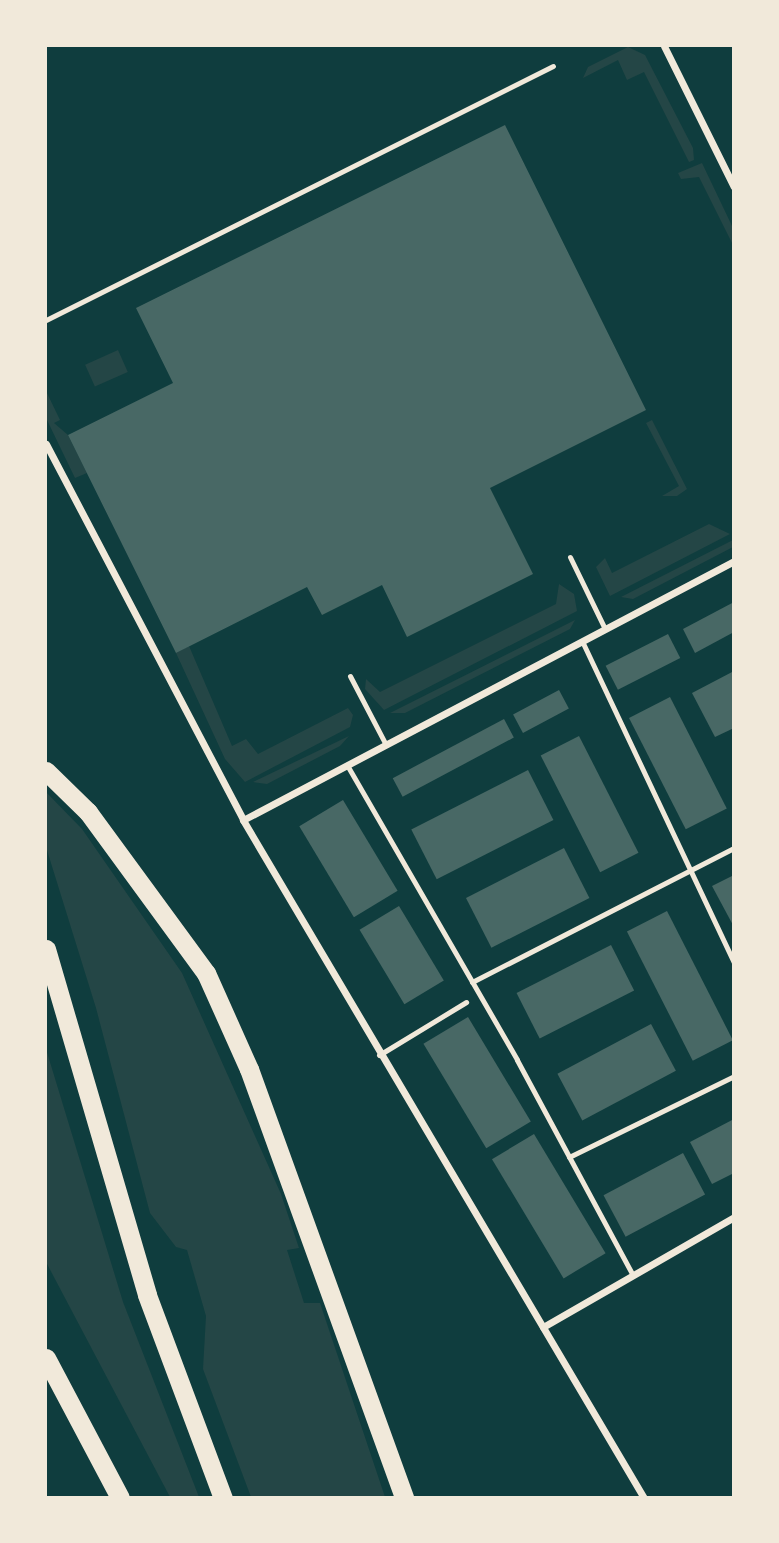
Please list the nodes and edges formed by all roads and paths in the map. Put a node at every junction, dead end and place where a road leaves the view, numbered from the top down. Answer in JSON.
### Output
{"nodes":[{"id":1,"x":664,"y":46,"type":"edge"},
{"id":2,"x":554,"y":66,"type":"dead end"},
{"id":3,"x":733,"y":187,"type":"edge"},
{"id":4,"x":46,"y":320,"type":"edge"},
{"id":5,"x":46,"y":444,"type":"edge"},
{"id":6,"x":570,"y":557,"type":"dead end"},
{"id":7,"x":733,"y":561,"type":"edge"},
{"id":8,"x":606,"y":629,"type":"junction"},
{"id":9,"x":582,"y":642,"type":"junction"},
{"id":10,"x":350,"y":676,"type":"dead end"},
{"id":11,"x":386,"y":745,"type":"junction"},
{"id":12,"x":347,"y":765,"type":"junction"},
{"id":13,"x":46,"y":771,"type":"edge"},
{"id":14,"x":243,"y":820,"type":"junction"},
{"id":15,"x":733,"y":848,"type":"edge"},
{"id":16,"x":690,"y":870,"type":"junction"},
{"id":17,"x":46,"y":949,"type":"edge"},
{"id":18,"x":733,"y":963,"type":"edge"},
{"id":19,"x":472,"y":982,"type":"junction"},
{"id":20,"x":466,"y":1002,"type":"dead end"},
{"id":21,"x":379,"y":1055,"type":"junction"},
{"id":22,"x":733,"y":1076,"type":"edge"},
{"id":23,"x":569,"y":1157,"type":"junction"},
{"id":24,"x":733,"y":1217,"type":"edge"},
{"id":25,"x":633,"y":1275,"type":"junction"},
{"id":26,"x":543,"y":1327,"type":"junction"},
{"id":27,"x":46,"y":1358,"type":"edge"},
{"id":28,"x":120,"y":1497,"type":"edge"},
{"id":29,"x":223,"y":1497,"type":"edge"},
{"id":30,"x":404,"y":1497,"type":"edge"},
{"id":31,"x":643,"y":1497,"type":"edge"}],
"edges":[{"from":1,"to":3,"type":"street"},
{"from":2,"to":4,"type":"lane"},
{"from":5,"to":14,"type":"street"},
{"from":6,"to":8,"type":"lane"},
{"from":7,"to":8,"type":"street"},
{"from":8,"to":9,"type":"street"},
{"from":9,"to":11,"type":"street"},
{"from":9,"to":16,"type":"lane"},
{"from":10,"to":11,"type":"lane"},
{"from":11,"to":12,"type":"street"},
{"from":12,"to":14,"type":"street"},
{"from":12,"to":19,"type":"lane"},
{"from":13,"to":30,"type":"highway"},
{"from":14,"to":21,"type":"street"},
{"from":15,"to":16,"type":"lane"},
{"from":16,"to":18,"type":"lane"},
{"from":16,"to":19,"type":"lane"},
{"from":17,"to":29,"type":"highway"},
{"from":19,"to":23,"type":"lane"},
{"from":20,"to":21,"type":"lane"},
{"from":21,"to":26,"type":"street"},
{"from":22,"to":23,"type":"lane"},
{"from":23,"to":25,"type":"lane"},
{"from":24,"to":25,"type":"street"},
{"from":25,"to":26,"type":"street"},
{"from":26,"to":31,"type":"street"},
{"from":27,"to":28,"type":"highway"}]}
